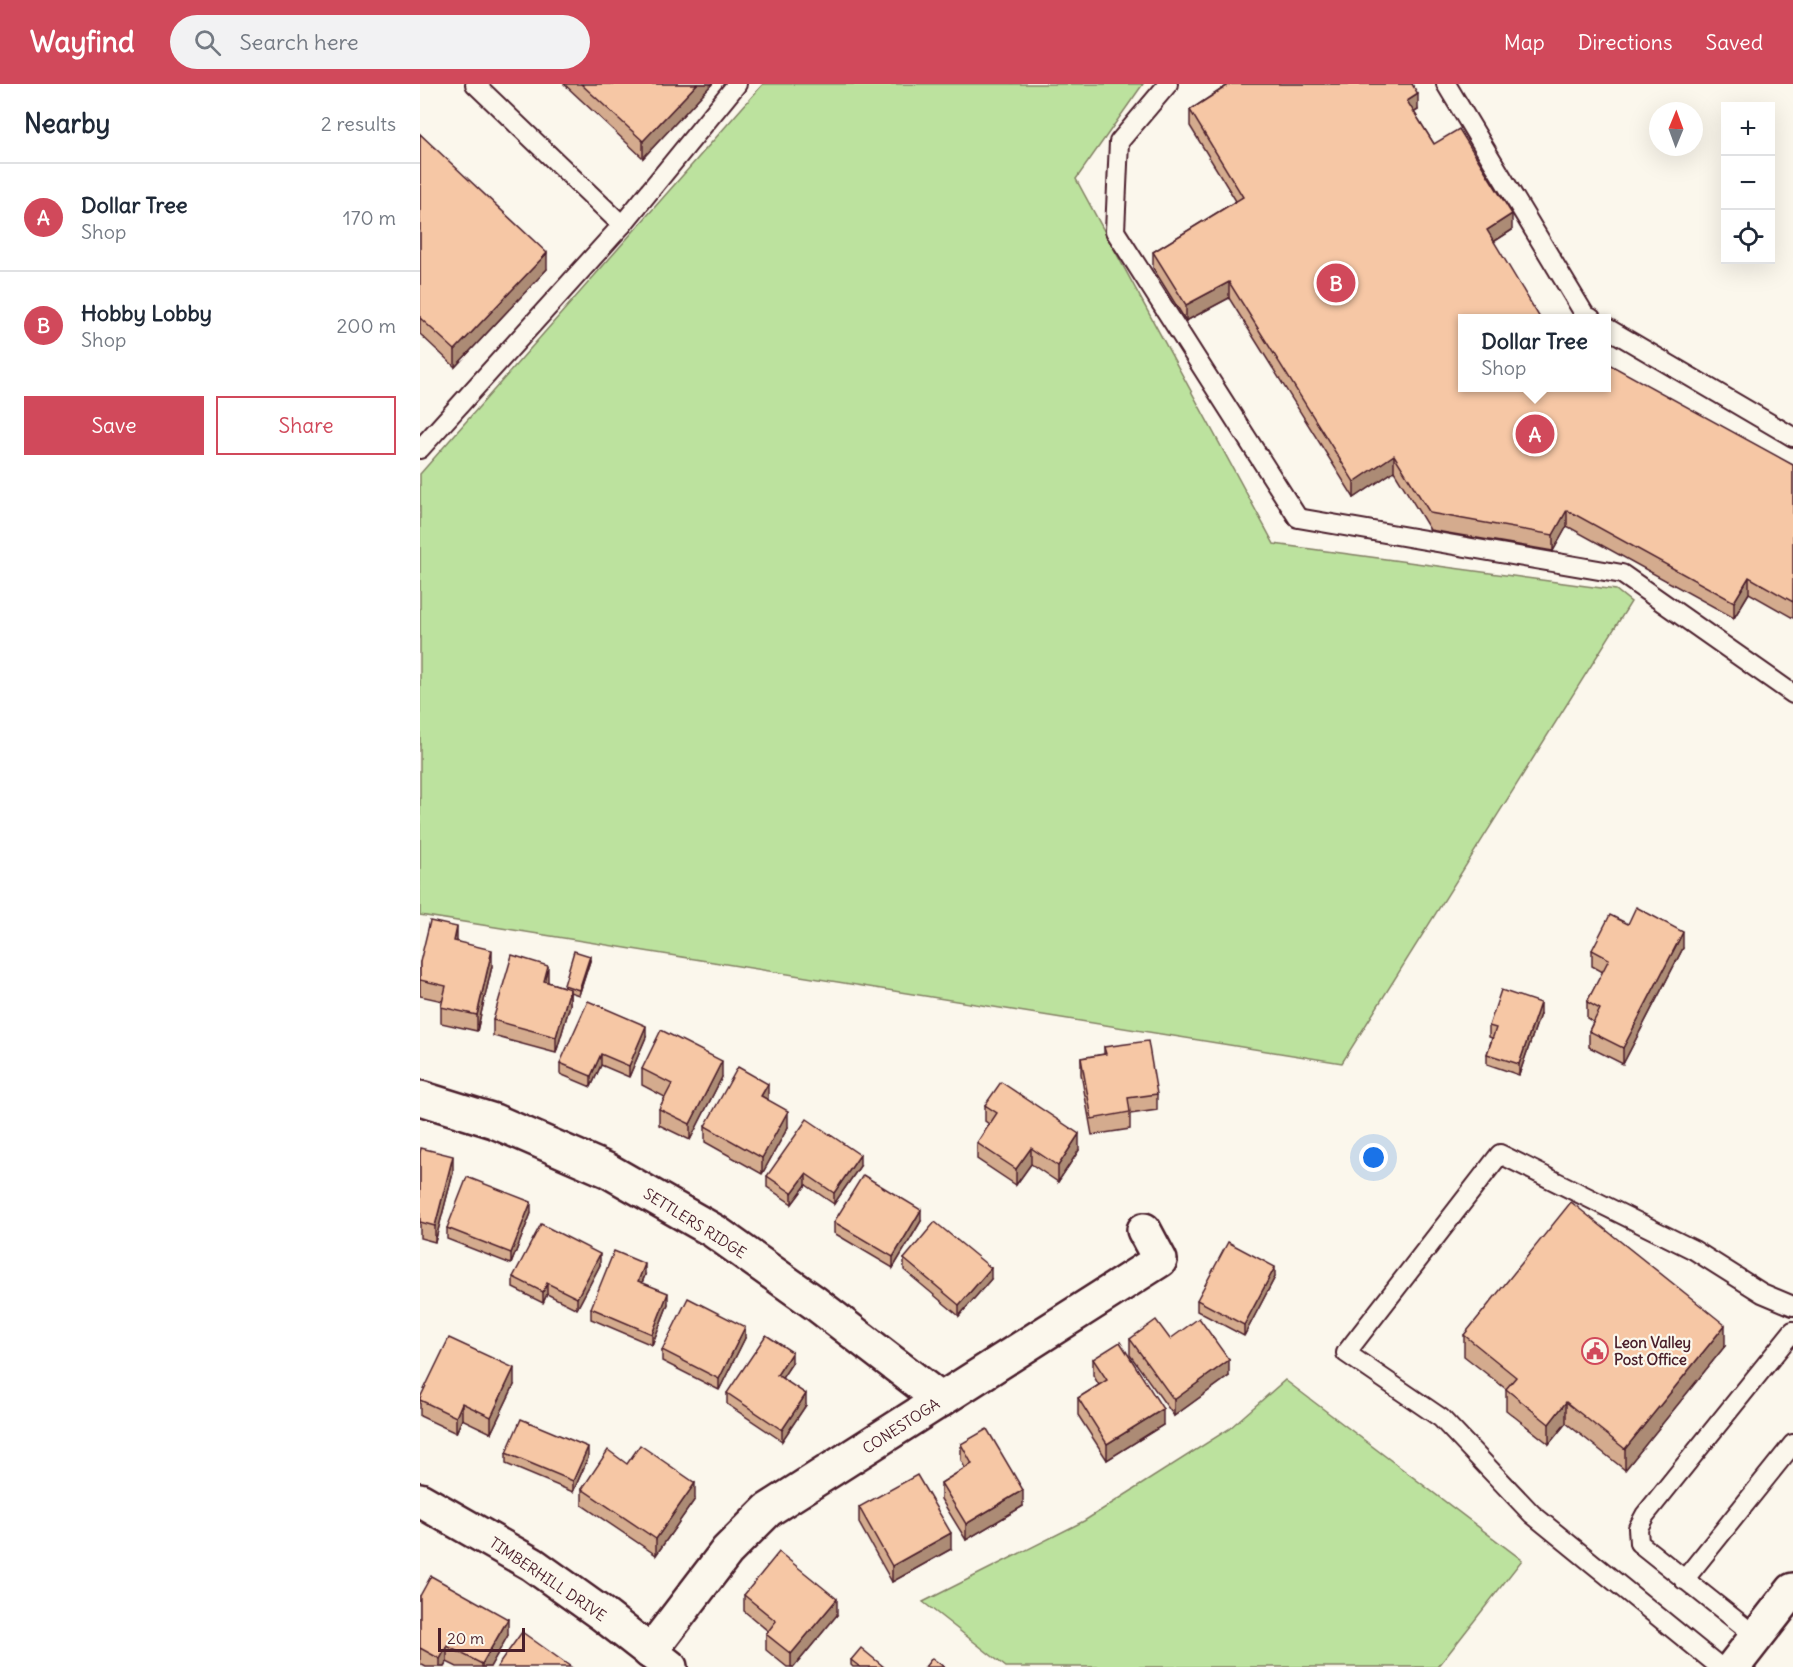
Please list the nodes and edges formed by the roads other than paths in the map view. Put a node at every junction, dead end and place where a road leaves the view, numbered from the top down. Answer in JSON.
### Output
{"nodes":[{"id":1,"x":475,"y":84,"type":"edge"},
{"id":2,"x":737,"y":84,"type":"edge"},
{"id":3,"x":1168,"y":84,"type":"edge"},
{"id":4,"x":1446,"y":84,"type":"edge"},
{"id":5,"x":622,"y":225,"type":"junction"},
{"id":6,"x":1584,"y":314,"type":"edge"},
{"id":7,"x":1611,"y":330,"type":"edge"},
{"id":8,"x":1793,"y":437,"type":"edge"},
{"id":9,"x":421,"y":446,"type":"edge"},
{"id":10,"x":1793,"y":694,"type":"edge"},
{"id":11,"x":420,"y":1098,"type":"edge"},
{"id":12,"x":1144,"y":1230,"type":"dead end"},
{"id":13,"x":1793,"y":1306,"type":"edge"},
{"id":14,"x":1793,"y":1331,"type":"edge"},
{"id":15,"x":940,"y":1400,"type":"junction"},
{"id":16,"x":1793,"y":1444,"type":"edge"},
{"id":17,"x":420,"y":1500,"type":"edge"},
{"id":18,"x":1684,"y":1580,"type":"junction"},
{"id":19,"x":1793,"y":1590,"type":"edge"},
{"id":20,"x":1756,"y":1637,"type":"junction"},
{"id":21,"x":660,"y":1659,"type":"edge"},
{"id":22,"x":1720,"y":1667,"type":"edge"},
{"id":23,"x":1733,"y":1667,"type":"edge"}],
"edges":[{"from":1,"to":5,"type":"lane"},
{"from":2,"to":5,"type":"lane"},
{"from":3,"to":10,"type":"lane"},
{"from":4,"to":6,"type":"lane"},
{"from":5,"to":9,"type":"lane"},
{"from":7,"to":8,"type":"lane"},
{"from":11,"to":15,"type":"street","name":"SETTLERS RIDGE"},
{"from":12,"to":15,"type":"street","name":"CONESTOGA"},
{"from":13,"to":22,"type":"lane"},
{"from":14,"to":18,"type":"lane"},
{"from":15,"to":21,"type":"street","name":"CONESTOGA"},
{"from":16,"to":18,"type":"lane"},
{"from":17,"to":21,"type":"street","name":"TIMBERHILL DRIVE"},
{"from":18,"to":20,"type":"lane"},
{"from":19,"to":20,"type":"street"},
{"from":20,"to":23,"type":"street"}]}
